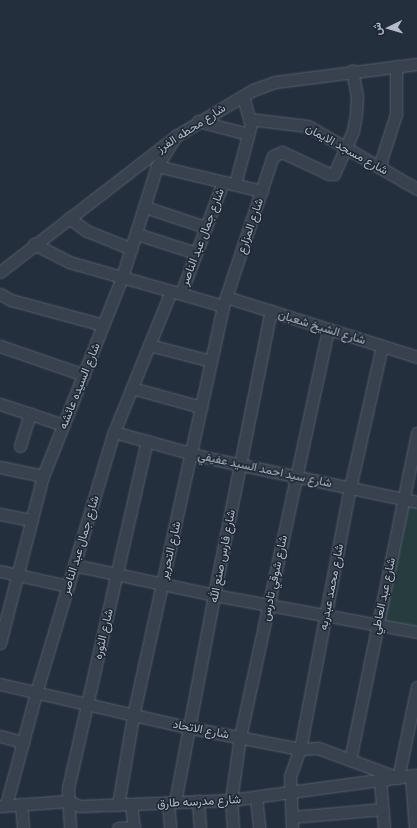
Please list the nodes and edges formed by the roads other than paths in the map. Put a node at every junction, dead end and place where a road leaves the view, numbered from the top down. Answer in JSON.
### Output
{"nodes":[{"id":1,"x":417,"y":64,"type":"edge"},
{"id":2,"x":396,"y":66,"type":"junction"},
{"id":3,"x":352,"y":70,"type":"junction"},
{"id":4,"x":243,"y":96,"type":"junction"},
{"id":5,"x":252,"y":120,"type":"junction"},
{"id":6,"x":198,"y":121,"type":"junction"},
{"id":7,"x":248,"y":134,"type":"junction"},
{"id":8,"x":176,"y":136,"type":"junction"},
{"id":9,"x":346,"y":148,"type":"junction"},
{"id":10,"x":158,"y":166,"type":"junction"},
{"id":11,"x":379,"y":167,"type":"junction"},
{"id":12,"x":223,"y":182,"type":"junction"},
{"id":13,"x":235,"y":184,"type":"junction"},
{"id":14,"x":417,"y":189,"type":"edge"},
{"id":15,"x":262,"y":191,"type":"junction"},
{"id":16,"x":145,"y":207,"type":"junction"},
{"id":17,"x":69,"y":218,"type":"junction"},
{"id":18,"x":206,"y":227,"type":"junction"},
{"id":19,"x":136,"y":234,"type":"junction"},
{"id":20,"x":34,"y":244,"type":"junction"},
{"id":21,"x":132,"y":249,"type":"junction"},
{"id":22,"x":196,"y":253,"type":"junction"},
{"id":23,"x":0,"y":272,"type":"edge"},
{"id":24,"x":122,"y":277,"type":"junction"},
{"id":25,"x":176,"y":292,"type":"junction"},
{"id":26,"x":0,"y":294,"type":"edge"},
{"id":27,"x":225,"y":301,"type":"junction"},
{"id":28,"x":271,"y":311,"type":"junction"},
{"id":29,"x":103,"y":325,"type":"junction"},
{"id":30,"x":328,"y":329,"type":"junction"},
{"id":31,"x":149,"y":345,"type":"junction"},
{"id":32,"x":0,"y":346,"type":"edge"},
{"id":33,"x":382,"y":346,"type":"junction"},
{"id":34,"x":417,"y":357,"type":"edge"},
{"id":35,"x":211,"y":361,"type":"junction"},
{"id":36,"x":84,"y":375,"type":"junction"},
{"id":37,"x":132,"y":388,"type":"junction"},
{"id":38,"x":0,"y":404,"type":"edge"},
{"id":39,"x":201,"y":407,"type":"junction"},
{"id":40,"x":30,"y":414,"type":"junction"},
{"id":41,"x":64,"y":425,"type":"junction"},
{"id":42,"x":114,"y":432,"type":"junction"},
{"id":43,"x":417,"y":433,"type":"edge"},
{"id":44,"x":147,"y":441,"type":"junction"},
{"id":45,"x":20,"y":446,"type":"dead end"},
{"id":46,"x":191,"y":453,"type":"junction"},
{"id":47,"x":241,"y":464,"type":"junction"},
{"id":48,"x":0,"y":467,"type":"edge"},
{"id":49,"x":43,"y":476,"type":"junction"},
{"id":50,"x":296,"y":476,"type":"junction"},
{"id":51,"x":350,"y":488,"type":"junction"},
{"id":52,"x":403,"y":499,"type":"junction"},
{"id":53,"x":417,"y":502,"type":"edge"},
{"id":54,"x":0,"y":514,"type":"edge"},
{"id":55,"x":32,"y":520,"type":"junction"},
{"id":56,"x":74,"y":565,"type":"junction"},
{"id":57,"x":0,"y":571,"type":"edge"},
{"id":58,"x":117,"y":574,"type":"junction"},
{"id":59,"x":17,"y":575,"type":"junction"},
{"id":60,"x":162,"y":584,"type":"junction"},
{"id":61,"x":68,"y":586,"type":"junction"},
{"id":62,"x":214,"y":595,"type":"junction"},
{"id":63,"x":268,"y":605,"type":"junction"},
{"id":64,"x":326,"y":615,"type":"junction"},
{"id":65,"x":378,"y":625,"type":"junction"},
{"id":66,"x":2,"y":627,"type":"edge"},
{"id":67,"x":417,"y":632,"type":"edge"},
{"id":68,"x":0,"y":643,"type":"edge"},
{"id":69,"x":0,"y":684,"type":"edge"},
{"id":70,"x":417,"y":687,"type":"edge"},
{"id":71,"x":36,"y":693,"type":"junction"},
{"id":72,"x":86,"y":705,"type":"junction"},
{"id":73,"x":133,"y":716,"type":"junction"},
{"id":74,"x":191,"y":728,"type":"junction"},
{"id":75,"x":0,"y":736,"type":"edge"},
{"id":76,"x":240,"y":737,"type":"junction"},
{"id":77,"x":23,"y":742,"type":"junction"},
{"id":78,"x":300,"y":749,"type":"junction"},
{"id":79,"x":350,"y":760,"type":"junction"},
{"id":80,"x":414,"y":776,"type":"edge"},
{"id":81,"x":398,"y":778,"type":"junction"},
{"id":82,"x":380,"y":780,"type":"junction"},
{"id":83,"x":290,"y":791,"type":"junction"},
{"id":84,"x":256,"y":797,"type":"junction"},
{"id":85,"x":231,"y":800,"type":"junction"},
{"id":86,"x":68,"y":801,"type":"junction"},
{"id":87,"x":198,"y":801,"type":"junction"},
{"id":88,"x":171,"y":802,"type":"junction"},
{"id":89,"x":22,"y":804,"type":"junction"},
{"id":90,"x":131,"y":804,"type":"junction"},
{"id":91,"x":3,"y":805,"type":"edge"},
{"id":92,"x":118,"y":805,"type":"junction"},
{"id":93,"x":383,"y":809,"type":"junction"},
{"id":94,"x":292,"y":822,"type":"edge"},
{"id":95,"x":134,"y":827,"type":"edge"},
{"id":96,"x":24,"y":828,"type":"edge"},
{"id":97,"x":70,"y":828,"type":"edge"},
{"id":98,"x":118,"y":828,"type":"edge"},
{"id":99,"x":170,"y":828,"type":"edge"},
{"id":100,"x":200,"y":828,"type":"edge"},
{"id":101,"x":233,"y":828,"type":"edge"},
{"id":102,"x":258,"y":828,"type":"edge"},
{"id":103,"x":384,"y":828,"type":"edge"},
{"id":104,"x":415,"y":828,"type":"edge"}],
"edges":[{"from":1,"to":2,"type":"street","name":"شارع محطه الفرز"},
{"from":2,"to":3,"type":"street","name":"شارع محطه الفرز"},
{"from":2,"to":11,"type":"street"},
{"from":3,"to":4,"type":"street","name":"شارع محطه الفرز"},
{"from":3,"to":9,"type":"street"},
{"from":4,"to":5,"type":"street"},
{"from":4,"to":6,"type":"street","name":"شارع محطه الفرز"},
{"from":5,"to":7,"type":"street","name":"شارع جمال عبد الناصر"},
{"from":5,"to":9,"type":"street","name":"شارع مسجد الايمان"},
{"from":6,"to":7,"type":"street"},
{"from":6,"to":8,"type":"street","name":"شارع محطه الفرز"},
{"from":7,"to":13,"type":"street","name":"شارع جمال عبد الناصر"},
{"from":8,"to":10,"type":"street","name":"شارع السيده عائشه"},
{"from":8,"to":17,"type":"street","name":"شارع محطه الفرز"},
{"from":9,"to":11,"type":"street","name":"شارع مسجد الايمان"},
{"from":9,"to":15,"type":"street","name":"شارع المزارع"},
{"from":10,"to":12,"type":"street"},
{"from":10,"to":16,"type":"street","name":"شارع السيده عائشه"},
{"from":11,"to":14,"type":"street","name":"شارع مسجد الايمان"},
{"from":12,"to":13,"type":"street"},
{"from":12,"to":18,"type":"street","name":"شارع جمال عبد الناصر"},
{"from":13,"to":15,"type":"street"},
{"from":15,"to":27,"type":"street","name":"شارع المزارع"},
{"from":16,"to":18,"type":"street"},
{"from":16,"to":19,"type":"street","name":"شارع السيده عائشه"},
{"from":17,"to":20,"type":"street","name":"شارع محطه الفرز"},
{"from":17,"to":21,"type":"street"},
{"from":18,"to":22,"type":"street","name":"شارع جمال عبد الناصر"},
{"from":19,"to":21,"type":"street","name":"شارع السيده عائشه"},
{"from":19,"to":22,"type":"street"},
{"from":20,"to":23,"type":"street","name":"شارع محطه الفرز"},
{"from":20,"to":24,"type":"street","name":"شارع الشيخ شعبان"},
{"from":21,"to":24,"type":"street","name":"شارع السيده عائشه"},
{"from":22,"to":25,"type":"street","name":"شارع جمال عبد الناصر"},
{"from":24,"to":25,"type":"street","name":"شارع الشيخ شعبان"},
{"from":24,"to":29,"type":"street","name":"شارع السيده عائشه"},
{"from":25,"to":27,"type":"street","name":"شارع الشيخ شعبان"},
{"from":25,"to":31,"type":"street","name":"شارع جمال عبد الناصر"},
{"from":26,"to":29,"type":"street"},
{"from":27,"to":28,"type":"street","name":"شارع الشيخ شعبان"},
{"from":27,"to":35,"type":"street","name":"شارع التحرير"},
{"from":28,"to":30,"type":"street","name":"شارع الشيخ شعبان"},
{"from":28,"to":47,"type":"street","name":"شارع فارس صنع الله"},
{"from":29,"to":36,"type":"street","name":"شارع السيده عائشه"},
{"from":30,"to":33,"type":"street","name":"شارع الشيخ شعبان"},
{"from":30,"to":50,"type":"street","name":"شارع شوقي تادرس"},
{"from":31,"to":35,"type":"street"},
{"from":31,"to":37,"type":"street","name":"شارع جمال عبد الناصر"},
{"from":32,"to":36,"type":"street"},
{"from":33,"to":34,"type":"street","name":"شارع الشيخ شعبان"},
{"from":33,"to":51,"type":"street","name":"شارع محمد عبدربه"},
{"from":35,"to":39,"type":"street","name":"شارع التحرير"},
{"from":36,"to":41,"type":"street","name":"شارع السيده عائشه"},
{"from":37,"to":39,"type":"street"},
{"from":37,"to":42,"type":"street","name":"شارع جمال عبد الناصر"},
{"from":38,"to":40,"type":"street"},
{"from":39,"to":46,"type":"street","name":"شارع التحرير"},
{"from":40,"to":41,"type":"street"},
{"from":40,"to":45,"type":"street"},
{"from":41,"to":49,"type":"street","name":"شارع السيده عائشه"},
{"from":42,"to":44,"type":"street","name":"شارع سيد احمد السيد عفيفي"},
{"from":42,"to":56,"type":"street","name":"شارع جمال عبد الناصر"},
{"from":43,"to":52,"type":"street","name":"شارع عبد العاطي"},
{"from":44,"to":46,"type":"street","name":"شارع سيد احمد السيد عفيفي"},
{"from":44,"to":58,"type":"street","name":"شارع الثوره"},
{"from":46,"to":47,"type":"street","name":"شارع سيد احمد السيد عفيفي"},
{"from":46,"to":60,"type":"street","name":"شارع التحرير"},
{"from":47,"to":50,"type":"street","name":"شارع سيد احمد السيد عفيفي"},
{"from":47,"to":62,"type":"street","name":"شارع فارس صنع الله"},
{"from":48,"to":49,"type":"street"},
{"from":49,"to":55,"type":"street","name":"شارع السيده عائشه"},
{"from":50,"to":51,"type":"street","name":"شارع سيد احمد السيد عفيفي"},
{"from":50,"to":63,"type":"street","name":"شارع شوقي تادرس"},
{"from":51,"to":52,"type":"street","name":"شارع سيد احمد السيد عفيفي"},
{"from":51,"to":64,"type":"street","name":"شارع محمد عبدربه"},
{"from":52,"to":53,"type":"street","name":"شارع سيد احمد السيد عفيفي"},
{"from":52,"to":65,"type":"street","name":"شارع عبد العاطي"},
{"from":54,"to":55,"type":"street"},
{"from":55,"to":59,"type":"street","name":"شارع السيده عائشه"},
{"from":56,"to":58,"type":"street"},
{"from":56,"to":61,"type":"street","name":"شارع جمال عبد الناصر"},
{"from":57,"to":59,"type":"street"},
{"from":58,"to":60,"type":"street"},
{"from":58,"to":72,"type":"street","name":"شارع الثوره"},
{"from":59,"to":61,"type":"street"},
{"from":59,"to":66,"type":"street","name":"شارع السيده عائشه"},
{"from":60,"to":62,"type":"street"},
{"from":60,"to":73,"type":"street","name":"شارع التحرير"},
{"from":61,"to":71,"type":"street","name":"شارع جمال عبد الناصر"},
{"from":62,"to":63,"type":"street"},
{"from":62,"to":74,"type":"street","name":"شارع فارس صنع الله"},
{"from":63,"to":64,"type":"street"},
{"from":63,"to":76,"type":"street","name":"شارع شوقي تادرس"},
{"from":64,"to":65,"type":"street"},
{"from":64,"to":78,"type":"street","name":"شارع محمد عبدربه"},
{"from":65,"to":67,"type":"street"},
{"from":65,"to":79,"type":"street","name":"شارع عبد العاطي"},
{"from":66,"to":68,"type":"street","name":"شارع السيده عائشه"},
{"from":69,"to":71,"type":"street","name":"شارع الاتحاد"},
{"from":70,"to":81,"type":"street"},
{"from":71,"to":72,"type":"street","name":"شارع الاتحاد"},
{"from":71,"to":77,"type":"street","name":"شارع جمال عبد الناصر"},
{"from":72,"to":73,"type":"street","name":"شارع الاتحاد"},
{"from":72,"to":86,"type":"street","name":"شارع الثوره"},
{"from":73,"to":74,"type":"street","name":"شارع الاتحاد"},
{"from":73,"to":92,"type":"street","name":"شارع التحرير"},
{"from":74,"to":76,"type":"street","name":"شارع الاتحاد"},
{"from":74,"to":88,"type":"street","name":"شارع فارس صنع الله"},
{"from":75,"to":77,"type":"street"},
{"from":76,"to":78,"type":"street","name":"شارع الاتحاد"},
{"from":76,"to":85,"type":"street","name":"شارع شوقي تادرس"},
{"from":77,"to":91,"type":"street","name":"شارع جمال عبد الناصر"},
{"from":78,"to":79,"type":"street","name":"شارع الاتحاد"},
{"from":78,"to":83,"type":"street","name":"شارع محمد عبدربه"},
{"from":79,"to":81,"type":"street","name":"شارع الاتحاد"},
{"from":80,"to":81,"type":"street","name":"شارع مدرسه طارق"},
{"from":80,"to":104,"type":"street"},
{"from":81,"to":82,"type":"street","name":"شارع مدرسه طارق"},
{"from":82,"to":83,"type":"street","name":"شارع مدرسه طارق"},
{"from":82,"to":93,"type":"street"},
{"from":83,"to":84,"type":"street","name":"شارع مدرسه طارق"},
{"from":83,"to":94,"type":"street","name":"شارع محمد عبدربه"},
{"from":84,"to":85,"type":"street","name":"شارع مدرسه طارق"},
{"from":84,"to":102,"type":"street"},
{"from":85,"to":87,"type":"street","name":"شارع مدرسه طارق"},
{"from":85,"to":101,"type":"street","name":"شارع شوقي تادرس"},
{"from":86,"to":89,"type":"street","name":"شارع مدرسه طارق"},
{"from":86,"to":92,"type":"street","name":"شارع مدرسه طارق"},
{"from":86,"to":97,"type":"street","name":"شارع الثوره"},
{"from":87,"to":88,"type":"street","name":"شارع مدرسه طارق"},
{"from":87,"to":100,"type":"street"},
{"from":88,"to":90,"type":"street","name":"شارع مدرسه طارق"},
{"from":88,"to":99,"type":"street","name":"شارع فارس صنع الله"},
{"from":89,"to":91,"type":"street","name":"شارع مدرسه طارق"},
{"from":89,"to":96,"type":"street"},
{"from":90,"to":92,"type":"street","name":"شارع مدرسه طارق"},
{"from":90,"to":95,"type":"street"},
{"from":93,"to":94,"type":"street"},
{"from":93,"to":103,"type":"street"},
{"from":95,"to":98,"type":"street"}]}
